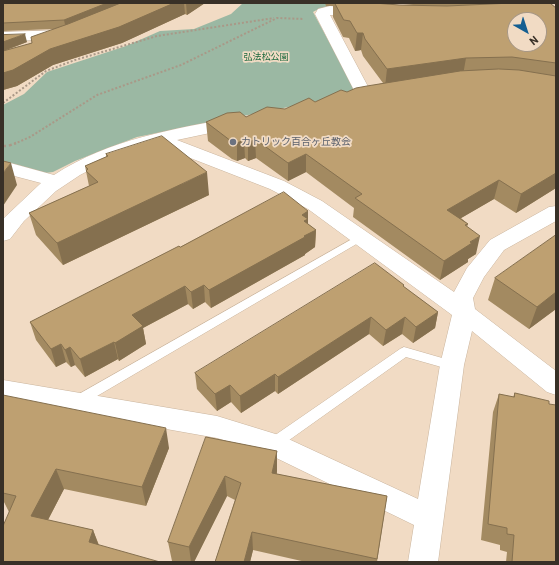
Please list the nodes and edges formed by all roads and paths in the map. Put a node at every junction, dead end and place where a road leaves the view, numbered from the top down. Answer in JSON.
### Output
{"nodes":[{"id":1,"x":376,"y":14,"type":"edge"},
{"id":2,"x":277,"y":18,"type":"junction"},
{"id":3,"x":304,"y":19,"type":"dead end"},
{"id":4,"x":66,"y":35,"type":"edge"},
{"id":5,"x":3,"y":37,"type":"edge"},
{"id":6,"x":365,"y":96,"type":"edge"},
{"id":7,"x":3,"y":103,"type":"edge"},
{"id":8,"x":257,"y":118,"type":"edge"},
{"id":9,"x":156,"y":138,"type":"junction"},
{"id":10,"x":3,"y":146,"type":"edge"},
{"id":11,"x":3,"y":167,"type":"edge"},
{"id":12,"x":55,"y":181,"type":"junction"},
{"id":13,"x":556,"y":212,"type":"edge"},
{"id":14,"x":3,"y":234,"type":"edge"},
{"id":15,"x":361,"y":237,"type":"junction"},
{"id":16,"x":464,"y":314,"type":"junction"},
{"id":17,"x":452,"y":365,"type":"junction"},
{"id":18,"x":556,"y":385,"type":"edge"},
{"id":19,"x":3,"y":390,"type":"edge"},
{"id":20,"x":76,"y":402,"type":"junction"},
{"id":21,"x":273,"y":444,"type":"junction"},
{"id":22,"x":430,"y":519,"type":"junction"},
{"id":23,"x":423,"y":562,"type":"edge"}],
"edges":[{"from":1,"to":6,"type":"street"},
{"from":2,"to":3,"type":"path"},
{"from":2,"to":7,"type":"path"},
{"from":2,"to":10,"type":"path"},
{"from":4,"to":5,"type":"street"},
{"from":8,"to":9,"type":"street"},
{"from":9,"to":12,"type":"street"},
{"from":9,"to":15,"type":"street"},
{"from":11,"to":12,"type":"street"},
{"from":12,"to":14,"type":"street"},
{"from":13,"to":16,"type":"street"},
{"from":15,"to":16,"type":"street"},
{"from":15,"to":20,"type":"lane"},
{"from":16,"to":17,"type":"street"},
{"from":16,"to":18,"type":"street"},
{"from":17,"to":21,"type":"lane"},
{"from":17,"to":22,"type":"street"},
{"from":19,"to":20,"type":"street"},
{"from":20,"to":21,"type":"street"},
{"from":21,"to":22,"type":"street"},
{"from":22,"to":23,"type":"street"}]}
